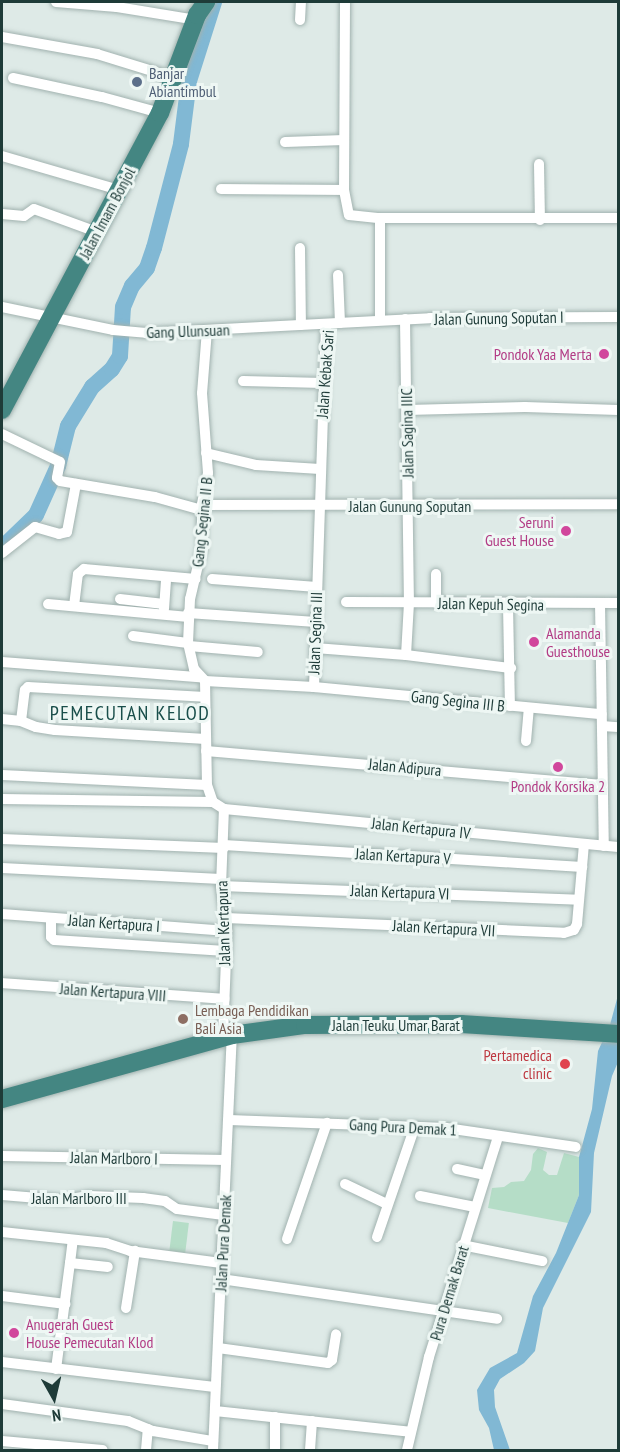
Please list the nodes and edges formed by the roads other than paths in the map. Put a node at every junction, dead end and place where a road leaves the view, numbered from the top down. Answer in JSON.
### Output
{"nodes":[{"id":1,"x":56,"y":2,"type":"edge"},
{"id":2,"x":301,"y":2,"type":"edge"},
{"id":3,"x":345,"y":2,"type":"edge"},
{"id":4,"x":200,"y":8,"type":"edge"},
{"id":5,"x":300,"y":20,"type":"dead end"},
{"id":6,"x":2,"y":37,"type":"edge"},
{"id":7,"x":13,"y":78,"type":"dead end"},
{"id":8,"x":175,"y":78,"type":"junction"},
{"id":9,"x":160,"y":113,"type":"junction"},
{"id":10,"x":344,"y":140,"type":"junction"},
{"id":11,"x":285,"y":142,"type":"dead end"},
{"id":12,"x":2,"y":156,"type":"edge"},
{"id":13,"x":539,"y":164,"type":"dead end"},
{"id":14,"x":220,"y":189,"type":"dead end"},
{"id":15,"x":119,"y":190,"type":"junction"},
{"id":16,"x":344,"y":190,"type":"junction"},
{"id":17,"x":2,"y":214,"type":"edge"},
{"id":18,"x":380,"y":218,"type":"junction"},
{"id":19,"x":618,"y":218,"type":"edge"},
{"id":20,"x":540,"y":220,"type":"junction"},
{"id":21,"x":97,"y":232,"type":"junction"},
{"id":22,"x":300,"y":248,"type":"dead end"},
{"id":23,"x":338,"y":275,"type":"dead end"},
{"id":24,"x":2,"y":307,"type":"edge"},
{"id":25,"x":618,"y":317,"type":"edge"},
{"id":26,"x":51,"y":319,"type":"junction"},
{"id":27,"x":405,"y":319,"type":"junction"},
{"id":28,"x":381,"y":320,"type":"junction"},
{"id":29,"x":340,"y":323,"type":"junction"},
{"id":30,"x":326,"y":324,"type":"junction"},
{"id":31,"x":301,"y":325,"type":"junction"},
{"id":32,"x":207,"y":330,"type":"junction"},
{"id":33,"x":243,"y":381,"type":"dead end"},
{"id":34,"x":322,"y":383,"type":"junction"},
{"id":35,"x":2,"y":410,"type":"edge"},
{"id":36,"x":407,"y":410,"type":"junction"},
{"id":37,"x":618,"y":410,"type":"edge"},
{"id":38,"x":2,"y":435,"type":"edge"},
{"id":39,"x":206,"y":453,"type":"junction"},
{"id":40,"x":320,"y":469,"type":"junction"},
{"id":41,"x":76,"y":484,"type":"junction"},
{"id":42,"x":618,"y":504,"type":"edge"},
{"id":43,"x":408,"y":505,"type":"junction"},
{"id":44,"x":319,"y":506,"type":"junction"},
{"id":45,"x":202,"y":508,"type":"junction"},
{"id":46,"x":2,"y":553,"type":"edge"},
{"id":47,"x":436,"y":574,"type":"dead end"},
{"id":48,"x":166,"y":577,"type":"junction"},
{"id":49,"x":196,"y":579,"type":"junction"},
{"id":50,"x":212,"y":579,"type":"dead end"},
{"id":51,"x":317,"y":586,"type":"junction"},
{"id":52,"x":120,"y":599,"type":"dead end"},
{"id":53,"x":346,"y":603,"type":"dead end"},
{"id":54,"x":409,"y":603,"type":"junction"},
{"id":55,"x":436,"y":603,"type":"junction"},
{"id":56,"x":600,"y":603,"type":"junction"},
{"id":57,"x":618,"y":603,"type":"edge"},
{"id":58,"x":48,"y":604,"type":"dead end"},
{"id":59,"x":508,"y":605,"type":"junction"},
{"id":60,"x":74,"y":606,"type":"junction"},
{"id":61,"x":164,"y":609,"type":"junction"},
{"id":62,"x":188,"y":615,"type":"junction"},
{"id":63,"x":316,"y":622,"type":"junction"},
{"id":64,"x":133,"y":636,"type":"dead end"},
{"id":65,"x":188,"y":644,"type":"junction"},
{"id":66,"x":315,"y":648,"type":"junction"},
{"id":67,"x":258,"y":652,"type":"dead end"},
{"id":68,"x":406,"y":656,"type":"junction"},
{"id":69,"x":2,"y":662,"type":"edge"},
{"id":70,"x":511,"y":668,"type":"junction"},
{"id":71,"x":202,"y":679,"type":"junction"},
{"id":72,"x":314,"y":687,"type":"junction"},
{"id":73,"x":205,"y":697,"type":"junction"},
{"id":74,"x":510,"y":706,"type":"junction"},
{"id":75,"x":529,"y":708,"type":"junction"},
{"id":76,"x":602,"y":714,"type":"junction"},
{"id":77,"x":2,"y":719,"type":"edge"},
{"id":78,"x":21,"y":721,"type":"junction"},
{"id":79,"x":602,"y":726,"type":"junction"},
{"id":80,"x":618,"y":727,"type":"edge"},
{"id":81,"x":526,"y":741,"type":"dead end"},
{"id":82,"x":206,"y":745,"type":"junction"},
{"id":83,"x":2,"y":775,"type":"edge"},
{"id":84,"x":207,"y":784,"type":"junction"},
{"id":85,"x":603,"y":785,"type":"junction"},
{"id":86,"x":2,"y":799,"type":"edge"},
{"id":87,"x":213,"y":802,"type":"junction"},
{"id":88,"x":224,"y":808,"type":"junction"},
{"id":89,"x":2,"y":839,"type":"edge"},
{"id":90,"x":584,"y":844,"type":"junction"},
{"id":91,"x":604,"y":846,"type":"junction"},
{"id":92,"x":224,"y":847,"type":"junction"},
{"id":93,"x":618,"y":847,"type":"edge"},
{"id":94,"x":582,"y":867,"type":"junction"},
{"id":95,"x":2,"y":868,"type":"edge"},
{"id":96,"x":221,"y":883,"type":"junction"},
{"id":97,"x":579,"y":900,"type":"junction"},
{"id":98,"x":2,"y":914,"type":"edge"},
{"id":99,"x":51,"y":918,"type":"junction"},
{"id":100,"x":226,"y":918,"type":"junction"},
{"id":101,"x":227,"y":931,"type":"junction"},
{"id":102,"x":226,"y":951,"type":"junction"},
{"id":103,"x":2,"y":983,"type":"edge"},
{"id":104,"x":224,"y":999,"type":"junction"},
{"id":105,"x":618,"y":1034,"type":"edge"},
{"id":106,"x":228,"y":1036,"type":"junction"},
{"id":107,"x":2,"y":1099,"type":"edge"},
{"id":108,"x":229,"y":1120,"type":"junction"},
{"id":109,"x":327,"y":1124,"type":"junction"},
{"id":110,"x":415,"y":1126,"type":"junction"},
{"id":111,"x":498,"y":1137,"type":"junction"},
{"id":112,"x":576,"y":1148,"type":"dead end"},
{"id":113,"x":2,"y":1156,"type":"edge"},
{"id":114,"x":226,"y":1160,"type":"junction"},
{"id":115,"x":457,"y":1169,"type":"dead end"},
{"id":116,"x":485,"y":1175,"type":"junction"},
{"id":117,"x":345,"y":1184,"type":"dead end"},
{"id":118,"x":2,"y":1195,"type":"edge"},
{"id":119,"x":420,"y":1196,"type":"dead end"},
{"id":120,"x":387,"y":1204,"type":"junction"},
{"id":121,"x":475,"y":1207,"type":"junction"},
{"id":122,"x":224,"y":1215,"type":"junction"},
{"id":123,"x":2,"y":1232,"type":"edge"},
{"id":124,"x":377,"y":1237,"type":"dead end"},
{"id":125,"x":287,"y":1239,"type":"dead end"},
{"id":126,"x":73,"y":1240,"type":"junction"},
{"id":127,"x":462,"y":1245,"type":"junction"},
{"id":128,"x":135,"y":1251,"type":"junction"},
{"id":129,"x":542,"y":1261,"type":"dead end"},
{"id":130,"x":70,"y":1263,"type":"junction"},
{"id":131,"x":221,"y":1263,"type":"junction"},
{"id":132,"x":108,"y":1267,"type":"dead end"},
{"id":133,"x":221,"y":1278,"type":"junction"},
{"id":134,"x":2,"y":1296,"type":"edge"},
{"id":135,"x":65,"y":1304,"type":"junction"},
{"id":136,"x":126,"y":1308,"type":"dead end"},
{"id":137,"x":443,"y":1312,"type":"junction"},
{"id":138,"x":497,"y":1319,"type":"dead end"},
{"id":139,"x":336,"y":1334,"type":"dead end"},
{"id":140,"x":218,"y":1348,"type":"junction"},
{"id":141,"x":2,"y":1362,"type":"edge"},
{"id":142,"x":56,"y":1369,"type":"junction"},
{"id":143,"x":215,"y":1387,"type":"junction"},
{"id":144,"x":2,"y":1404,"type":"edge"},
{"id":145,"x":214,"y":1411,"type":"junction"},
{"id":146,"x":275,"y":1417,"type":"junction"},
{"id":147,"x":312,"y":1421,"type":"junction"},
{"id":148,"x":148,"y":1429,"type":"junction"},
{"id":149,"x":410,"y":1432,"type":"junction"},
{"id":150,"x":2,"y":1442,"type":"edge"},
{"id":151,"x":213,"y":1446,"type":"edge"},
{"id":152,"x":103,"y":1450,"type":"edge"},
{"id":153,"x":146,"y":1450,"type":"edge"},
{"id":154,"x":275,"y":1450,"type":"edge"},
{"id":155,"x":310,"y":1450,"type":"edge"},
{"id":156,"x":407,"y":1450,"type":"edge"}],
"edges":[{"from":1,"to":4,"type":"street"},
{"from":2,"to":5,"type":"street"},
{"from":3,"to":10,"type":"street"},
{"from":4,"to":8,"type":"highway","name":"Jalan Imam Bonjol"},
{"from":6,"to":8,"type":"street"},
{"from":7,"to":9,"type":"street"},
{"from":8,"to":9,"type":"highway","name":"Jalan Imam Bonjol"},
{"from":9,"to":15,"type":"highway","name":"Jalan Imam Bonjol"},
{"from":10,"to":11,"type":"street"},
{"from":10,"to":16,"type":"street"},
{"from":12,"to":15,"type":"street"},
{"from":13,"to":20,"type":"street"},
{"from":14,"to":16,"type":"street"},
{"from":15,"to":21,"type":"highway","name":"Jalan Imam Bonjol"},
{"from":16,"to":18,"type":"street"},
{"from":17,"to":21,"type":"street"},
{"from":18,"to":20,"type":"street"},
{"from":18,"to":28,"type":"street"},
{"from":19,"to":20,"type":"street"},
{"from":21,"to":26,"type":"highway","name":"Jalan Imam Bonjol"},
{"from":22,"to":31,"type":"street"},
{"from":23,"to":29,"type":"street"},
{"from":24,"to":26,"type":"street","name":"Gang Ulunsuan"},
{"from":25,"to":27,"type":"street","name":"Jalan Gunung Soputan I"},
{"from":26,"to":32,"type":"street","name":"Gang Ulunsuan"},
{"from":26,"to":35,"type":"highway","name":"Jalan Imam Bonjol"},
{"from":27,"to":28,"type":"street","name":"Jalan Gunung Soputan I"},
{"from":27,"to":36,"type":"street","name":"Jalan Sagina IIIC"},
{"from":28,"to":29,"type":"street","name":"Jalan Kebak Sari"},
{"from":29,"to":30,"type":"street","name":"Jalan Kebak Sari"},
{"from":30,"to":31,"type":"street","name":"Gang Ulunsuan"},
{"from":30,"to":34,"type":"street","name":"Jalan Kebak Sari"},
{"from":31,"to":32,"type":"street","name":"Gang Ulunsuan"},
{"from":32,"to":39,"type":"street","name":"Gang Segina II B"},
{"from":33,"to":34,"type":"street"},
{"from":34,"to":40,"type":"street","name":"Jalan Kebak Sari"},
{"from":36,"to":37,"type":"street"},
{"from":36,"to":43,"type":"street","name":"Jalan Sagina IIIC"},
{"from":38,"to":41,"type":"street"},
{"from":39,"to":40,"type":"street"},
{"from":39,"to":45,"type":"street","name":"Gang Segina II B"},
{"from":40,"to":44,"type":"street","name":"Jalan Kebak Sari"},
{"from":41,"to":45,"type":"street","name":"Jalan Gunung Soputan"},
{"from":41,"to":46,"type":"street"},
{"from":42,"to":43,"type":"street","name":"Jalan Gunung Soputan"},
{"from":43,"to":44,"type":"street","name":"Jalan Gunung Soputan"},
{"from":43,"to":54,"type":"street","name":"Jalan Sagina IIIC"},
{"from":44,"to":45,"type":"street","name":"Jalan Gunung Soputan"},
{"from":44,"to":51,"type":"street","name":"Jalan Segina III"},
{"from":45,"to":49,"type":"street","name":"Gang Segina II B"},
{"from":47,"to":55,"type":"street"},
{"from":48,"to":49,"type":"street"},
{"from":48,"to":60,"type":"street"},
{"from":48,"to":61,"type":"street"},
{"from":49,"to":62,"type":"street","name":"Gang Segina II B"},
{"from":50,"to":51,"type":"street"},
{"from":51,"to":63,"type":"street","name":"Jalan Segina III"},
{"from":52,"to":61,"type":"street"},
{"from":53,"to":54,"type":"street","name":"Jalan Kepuh Segina"},
{"from":54,"to":55,"type":"street","name":"Jalan Kepuh Segina"},
{"from":54,"to":68,"type":"street","name":"Jalan Sagina IIIC"},
{"from":55,"to":59,"type":"street","name":"Jalan Kepuh Segina"},
{"from":56,"to":57,"type":"street","name":"Jalan Kepuh Segina"},
{"from":56,"to":59,"type":"street","name":"Jalan Kepuh Segina"},
{"from":56,"to":76,"type":"street"},
{"from":58,"to":60,"type":"street"},
{"from":59,"to":70,"type":"street"},
{"from":60,"to":61,"type":"street"},
{"from":61,"to":62,"type":"street"},
{"from":62,"to":63,"type":"street"},
{"from":62,"to":65,"type":"street","name":"Gang Segina II B"},
{"from":63,"to":66,"type":"street","name":"Jalan Segina III"},
{"from":64,"to":65,"type":"street"},
{"from":65,"to":67,"type":"street"},
{"from":65,"to":71,"type":"street","name":"Gang Segina II B"},
{"from":66,"to":68,"type":"street"},
{"from":66,"to":72,"type":"street","name":"Jalan Segina III"},
{"from":68,"to":70,"type":"street"},
{"from":69,"to":71,"type":"street","name":"Jalan Segina III"},
{"from":70,"to":74,"type":"street"},
{"from":71,"to":72,"type":"street","name":"Jalan Segina III"},
{"from":71,"to":73,"type":"street","name":"Gang Segina II B"},
{"from":72,"to":74,"type":"street","name":"Gang Segina III B"},
{"from":73,"to":78,"type":"street"},
{"from":73,"to":82,"type":"street","name":"Gang Segina II B"},
{"from":74,"to":75,"type":"street","name":"Gang Segina III B"},
{"from":75,"to":76,"type":"street","name":"Gang Segina III B"},
{"from":75,"to":81,"type":"street"},
{"from":76,"to":79,"type":"street"},
{"from":77,"to":78,"type":"street","name":"Jalan Adipura"},
{"from":78,"to":82,"type":"street","name":"Jalan Adipura"},
{"from":79,"to":80,"type":"street"},
{"from":79,"to":85,"type":"street"},
{"from":82,"to":84,"type":"street","name":"Gang Segina II B"},
{"from":82,"to":85,"type":"street","name":"Jalan Adipura"},
{"from":83,"to":84,"type":"street"},
{"from":84,"to":87,"type":"street","name":"Gang Segina II B"},
{"from":85,"to":91,"type":"street"},
{"from":86,"to":87,"type":"street"},
{"from":87,"to":88,"type":"street"},
{"from":88,"to":90,"type":"street","name":"Jalan Kertapura IV"},
{"from":88,"to":92,"type":"street","name":"Jalan Kertapura"},
{"from":89,"to":92,"type":"street","name":"Jalan Kertapura V"},
{"from":90,"to":91,"type":"street","name":"Jalan Kertapura IV"},
{"from":90,"to":94,"type":"street","name":"Jalan Kertapura VII"},
{"from":91,"to":93,"type":"street","name":"Jalan Kertapura IV"},
{"from":92,"to":94,"type":"street","name":"Jalan Kertapura V"},
{"from":92,"to":96,"type":"street","name":"Jalan Kertapura"},
{"from":94,"to":97,"type":"street","name":"Jalan Kertapura VII"},
{"from":95,"to":96,"type":"street","name":"Jalan Kertapura VI"},
{"from":96,"to":97,"type":"street","name":"Jalan Kertapura VI"},
{"from":96,"to":100,"type":"street","name":"Jalan Kertapura"},
{"from":97,"to":100,"type":"street","name":"Jalan Kertapura VII"},
{"from":98,"to":99,"type":"street","name":"Jalan Kertapura I"},
{"from":99,"to":101,"type":"street","name":"Jalan Kertapura I"},
{"from":99,"to":102,"type":"street"},
{"from":100,"to":101,"type":"street","name":"Jalan Kertapura"},
{"from":101,"to":102,"type":"street","name":"Jalan Kertapura"},
{"from":102,"to":104,"type":"street","name":"Jalan Kertapura"},
{"from":103,"to":104,"type":"street","name":"Jalan Kertapura VIII"},
{"from":104,"to":106,"type":"street","name":"Jalan Kertapura"},
{"from":105,"to":106,"type":"highway","name":"Jalan Teuku Umar Barat"},
{"from":106,"to":107,"type":"highway","name":"Jalan Teuku Umar Barat"},
{"from":106,"to":108,"type":"street","name":"Jalan Pura Demak"},
{"from":108,"to":109,"type":"street","name":"Gang Pura Demak 1"},
{"from":108,"to":114,"type":"street","name":"Jalan Pura Demak"},
{"from":109,"to":110,"type":"street","name":"Gang Pura Demak 1"},
{"from":109,"to":125,"type":"street"},
{"from":110,"to":111,"type":"street","name":"Gang Pura Demak 1"},
{"from":110,"to":120,"type":"street"},
{"from":111,"to":112,"type":"street","name":"Gang Pura Demak 1"},
{"from":111,"to":116,"type":"street","name":"Pura Demak Barat"},
{"from":113,"to":114,"type":"street","name":"Jalan Marlboro I"},
{"from":114,"to":122,"type":"street","name":"Jalan Pura Demak"},
{"from":115,"to":116,"type":"street"},
{"from":116,"to":121,"type":"street","name":"Pura Demak Barat"},
{"from":117,"to":120,"type":"street"},
{"from":118,"to":122,"type":"street","name":"Jalan Marlboro III"},
{"from":119,"to":121,"type":"street"},
{"from":120,"to":124,"type":"street"},
{"from":121,"to":127,"type":"street","name":"Pura Demak Barat"},
{"from":122,"to":131,"type":"street","name":"Jalan Pura Demak"},
{"from":123,"to":126,"type":"street"},
{"from":126,"to":128,"type":"street"},
{"from":126,"to":130,"type":"street"},
{"from":127,"to":129,"type":"street"},
{"from":127,"to":137,"type":"street","name":"Pura Demak Barat"},
{"from":128,"to":131,"type":"street"},
{"from":128,"to":136,"type":"street"},
{"from":130,"to":132,"type":"street"},
{"from":130,"to":135,"type":"street"},
{"from":131,"to":133,"type":"street","name":"Jalan Pura Demak"},
{"from":133,"to":137,"type":"street"},
{"from":133,"to":140,"type":"street","name":"Jalan Pura Demak"},
{"from":134,"to":135,"type":"street"},
{"from":135,"to":142,"type":"street"},
{"from":137,"to":138,"type":"street"},
{"from":137,"to":149,"type":"street","name":"Pura Demak Barat"},
{"from":139,"to":140,"type":"street"},
{"from":140,"to":143,"type":"street","name":"Jalan Pura Demak"},
{"from":141,"to":142,"type":"street"},
{"from":142,"to":143,"type":"street"},
{"from":143,"to":145,"type":"street","name":"Jalan Pura Demak"},
{"from":144,"to":148,"type":"street"},
{"from":145,"to":146,"type":"street"},
{"from":145,"to":151,"type":"street","name":"Jalan Pura Demak"},
{"from":146,"to":147,"type":"street"},
{"from":146,"to":154,"type":"street"},
{"from":147,"to":149,"type":"street"},
{"from":147,"to":155,"type":"street"},
{"from":148,"to":151,"type":"street"},
{"from":148,"to":153,"type":"street"},
{"from":149,"to":156,"type":"street","name":"Pura Demak Barat"},
{"from":150,"to":152,"type":"street"}]}
